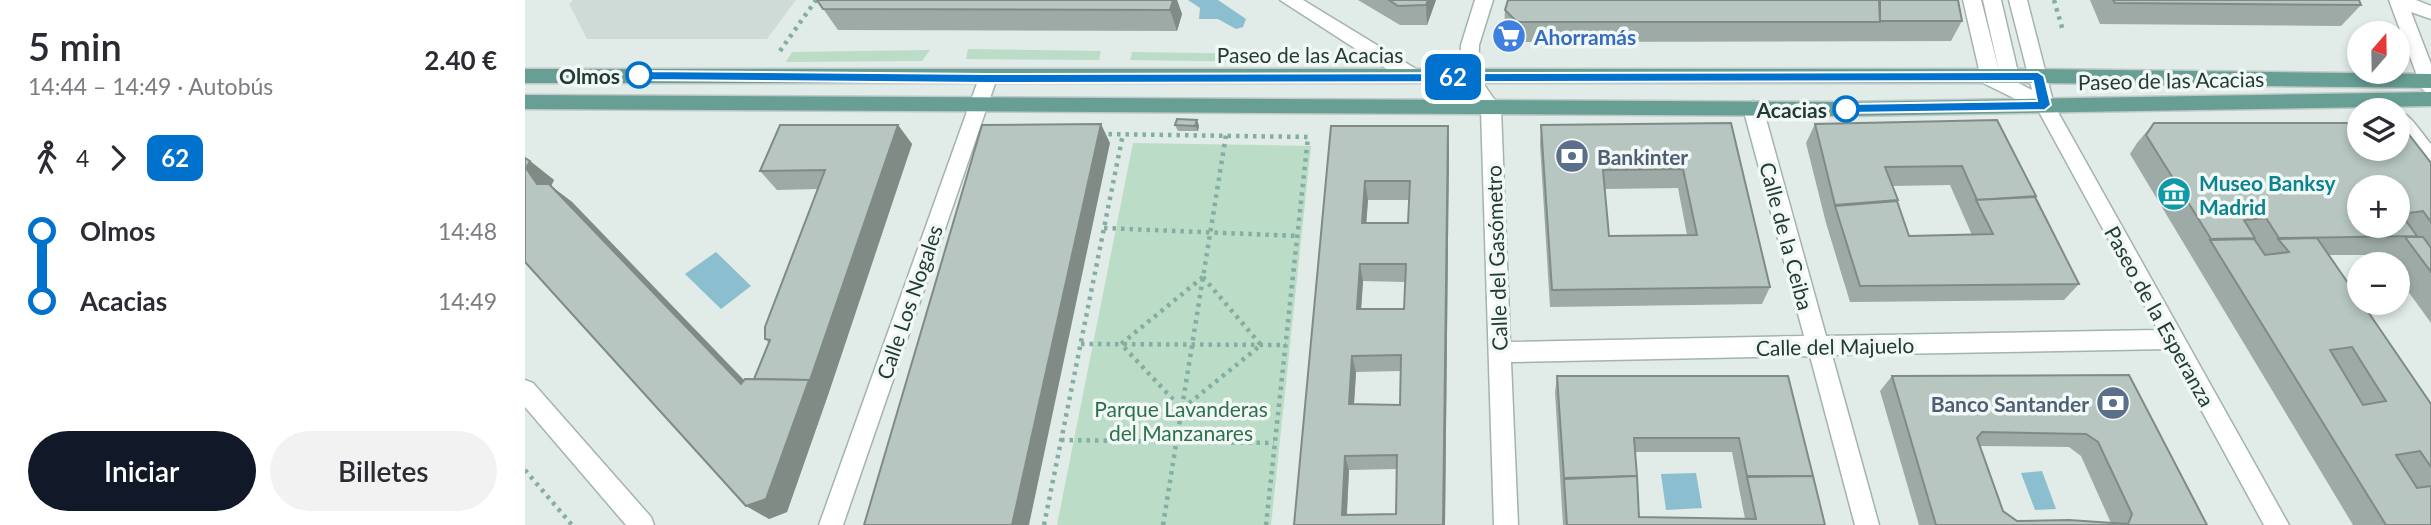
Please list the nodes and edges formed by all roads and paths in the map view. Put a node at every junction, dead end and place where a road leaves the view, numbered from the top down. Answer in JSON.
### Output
{"nodes":[{"id":1,"x":816,"y":0,"type":"edge"},
{"id":2,"x":1289,"y":0,"type":"edge"},
{"id":3,"x":1484,"y":0,"type":"edge"},
{"id":4,"x":1972,"y":0,"type":"edge"},
{"id":5,"x":1992,"y":0,"type":"edge"},
{"id":6,"x":2018,"y":0,"type":"edge"},
{"id":7,"x":2054,"y":0,"type":"edge"},
{"id":8,"x":2399,"y":0,"type":"edge"},
{"id":9,"x":2431,"y":13,"type":"edge"},
{"id":10,"x":2063,"y":31,"type":"dead end"},
{"id":11,"x":525,"y":76,"type":"edge"},
{"id":12,"x":2038,"y":76,"type":"junction"},
{"id":13,"x":1414,"y":77,"type":"junction"},
{"id":14,"x":1469,"y":77,"type":"junction"},
{"id":15,"x":2010,"y":77,"type":"junction"},
{"id":16,"x":761,"y":78,"type":"junction"},
{"id":17,"x":988,"y":78,"type":"junction"},
{"id":18,"x":1990,"y":78,"type":"junction"},
{"id":19,"x":2430,"y":87,"type":"edge"},
{"id":20,"x":2404,"y":98,"type":"edge"},
{"id":21,"x":525,"y":102,"type":"edge"},
{"id":22,"x":2045,"y":105,"type":"junction"},
{"id":23,"x":2347,"y":105,"type":"edge"},
{"id":24,"x":977,"y":106,"type":"junction"},
{"id":25,"x":1231,"y":107,"type":"junction"},
{"id":26,"x":1753,"y":108,"type":"junction"},
{"id":27,"x":1491,"y":109,"type":"junction"},
{"id":28,"x":2410,"y":133,"type":"edge"},
{"id":29,"x":1097,"y":134,"type":"edge"},
{"id":30,"x":1123,"y":134,"type":"junction"},
{"id":31,"x":1226,"y":135,"type":"junction"},
{"id":32,"x":2431,"y":159,"type":"edge"},
{"id":33,"x":1104,"y":228,"type":"junction"},
{"id":34,"x":1210,"y":233,"type":"junction"},
{"id":35,"x":1298,"y":236,"type":"junction"},
{"id":36,"x":1203,"y":277,"type":"junction"},
{"id":37,"x":2171,"y":339,"type":"junction"},
{"id":38,"x":1080,"y":344,"type":"junction"},
{"id":39,"x":1121,"y":344,"type":"junction"},
{"id":40,"x":1193,"y":344,"type":"junction"},
{"id":41,"x":1261,"y":345,"type":"junction"},
{"id":42,"x":1286,"y":345,"type":"junction"},
{"id":43,"x":1817,"y":346,"type":"junction"},
{"id":44,"x":1498,"y":352,"type":"junction"},
{"id":45,"x":525,"y":390,"type":"edge"},
{"id":46,"x":1182,"y":409,"type":"junction"},
{"id":47,"x":1061,"y":440,"type":"junction"},
{"id":48,"x":1177,"y":442,"type":"junction"},
{"id":49,"x":1275,"y":443,"type":"junction"},
{"id":50,"x":525,"y":470,"type":"edge"},
{"id":51,"x":572,"y":525,"type":"edge"},
{"id":52,"x":642,"y":525,"type":"edge"},
{"id":53,"x":831,"y":525,"type":"edge"},
{"id":54,"x":1044,"y":525,"type":"edge"},
{"id":55,"x":1163,"y":525,"type":"edge"},
{"id":56,"x":1266,"y":525,"type":"edge"},
{"id":57,"x":1506,"y":525,"type":"edge"},
{"id":58,"x":1867,"y":525,"type":"edge"},
{"id":59,"x":2277,"y":525,"type":"edge"}],
"edges":[{"from":1,"to":16,"type":"path"},
{"from":2,"to":13,"type":"street"},
{"from":3,"to":14,"type":"street"},
{"from":4,"to":18,"type":"street"},
{"from":5,"to":15,"type":"street"},
{"from":6,"to":12,"type":"street","name":"Paseo de la Esperanza"},
{"from":7,"to":10,"type":"path"},
{"from":8,"to":9,"type":"street"},
{"from":8,"to":19,"type":"street"},
{"from":11,"to":16,"type":"main road","name":"Paseo de las Acacias"},
{"from":12,"to":15,"type":"main road","name":"Paseo de las Acacias"},
{"from":12,"to":19,"type":"main road","name":"Paseo de las Acacias"},
{"from":12,"to":22,"type":"street","name":"Paseo de la Esperanza"},
{"from":13,"to":14,"type":"main road","name":"Paseo de las Acacias"},
{"from":13,"to":17,"type":"main road","name":"Paseo de las Acacias"},
{"from":14,"to":18,"type":"main road","name":"Paseo de las Acacias"},
{"from":14,"to":27,"type":"street"},
{"from":15,"to":18,"type":"main road","name":"Paseo de las Acacias"},
{"from":16,"to":17,"type":"main road","name":"Paseo de las Acacias"},
{"from":17,"to":24,"type":"street","name":"Calle Los Nogales"},
{"from":18,"to":22,"type":"street"},
{"from":19,"to":20,"type":"main road","name":"Paseo de las Acacias"},
{"from":21,"to":24,"type":"main road","name":"Paseo de las Acacias"},
{"from":22,"to":23,"type":"main road","name":"Paseo de las Acacias"},
{"from":22,"to":26,"type":"main road","name":"Paseo de las Acacias"},
{"from":22,"to":37,"type":"street","name":"Paseo de la Esperanza"},
{"from":24,"to":25,"type":"main road","name":"Paseo de las Acacias"},
{"from":24,"to":53,"type":"street","name":"Calle Los Nogales"},
{"from":25,"to":27,"type":"main road","name":"Paseo de las Acacias"},
{"from":25,"to":31,"type":"path"},
{"from":26,"to":27,"type":"main road","name":"Paseo de las Acacias"},
{"from":26,"to":43,"type":"street","name":"Calle de la Ceiba"},
{"from":27,"to":44,"type":"street","name":"Calle del Gasómetro"},
{"from":28,"to":32,"type":"street"},
{"from":29,"to":30,"type":"path"},
{"from":30,"to":31,"type":"path"},
{"from":30,"to":33,"type":"path"},
{"from":31,"to":34,"type":"path"},
{"from":31,"to":35,"type":"path"},
{"from":33,"to":34,"type":"path"},
{"from":33,"to":38,"type":"path"},
{"from":34,"to":35,"type":"path"},
{"from":34,"to":36,"type":"path"},
{"from":35,"to":42,"type":"path"},
{"from":36,"to":39,"type":"path"},
{"from":36,"to":40,"type":"path"},
{"from":36,"to":41,"type":"path"},
{"from":37,"to":43,"type":"street","name":"Calle del Majuelo"},
{"from":37,"to":59,"type":"street","name":"Paseo de la Esperanza"},
{"from":38,"to":39,"type":"path"},
{"from":38,"to":47,"type":"path"},
{"from":39,"to":40,"type":"path"},
{"from":39,"to":46,"type":"path"},
{"from":40,"to":41,"type":"path"},
{"from":40,"to":46,"type":"path"},
{"from":41,"to":42,"type":"path"},
{"from":41,"to":46,"type":"path"},
{"from":42,"to":49,"type":"path"},
{"from":43,"to":44,"type":"street","name":"Calle del Majuelo"},
{"from":43,"to":58,"type":"street","name":"Calle de la Ceiba"},
{"from":44,"to":57,"type":"street","name":"Calle del Gasómetro"},
{"from":45,"to":52,"type":"street"},
{"from":46,"to":48,"type":"path"},
{"from":47,"to":48,"type":"path"},
{"from":47,"to":54,"type":"path"},
{"from":48,"to":49,"type":"path"},
{"from":48,"to":55,"type":"path"},
{"from":49,"to":56,"type":"path"},
{"from":50,"to":51,"type":"path"}]}
